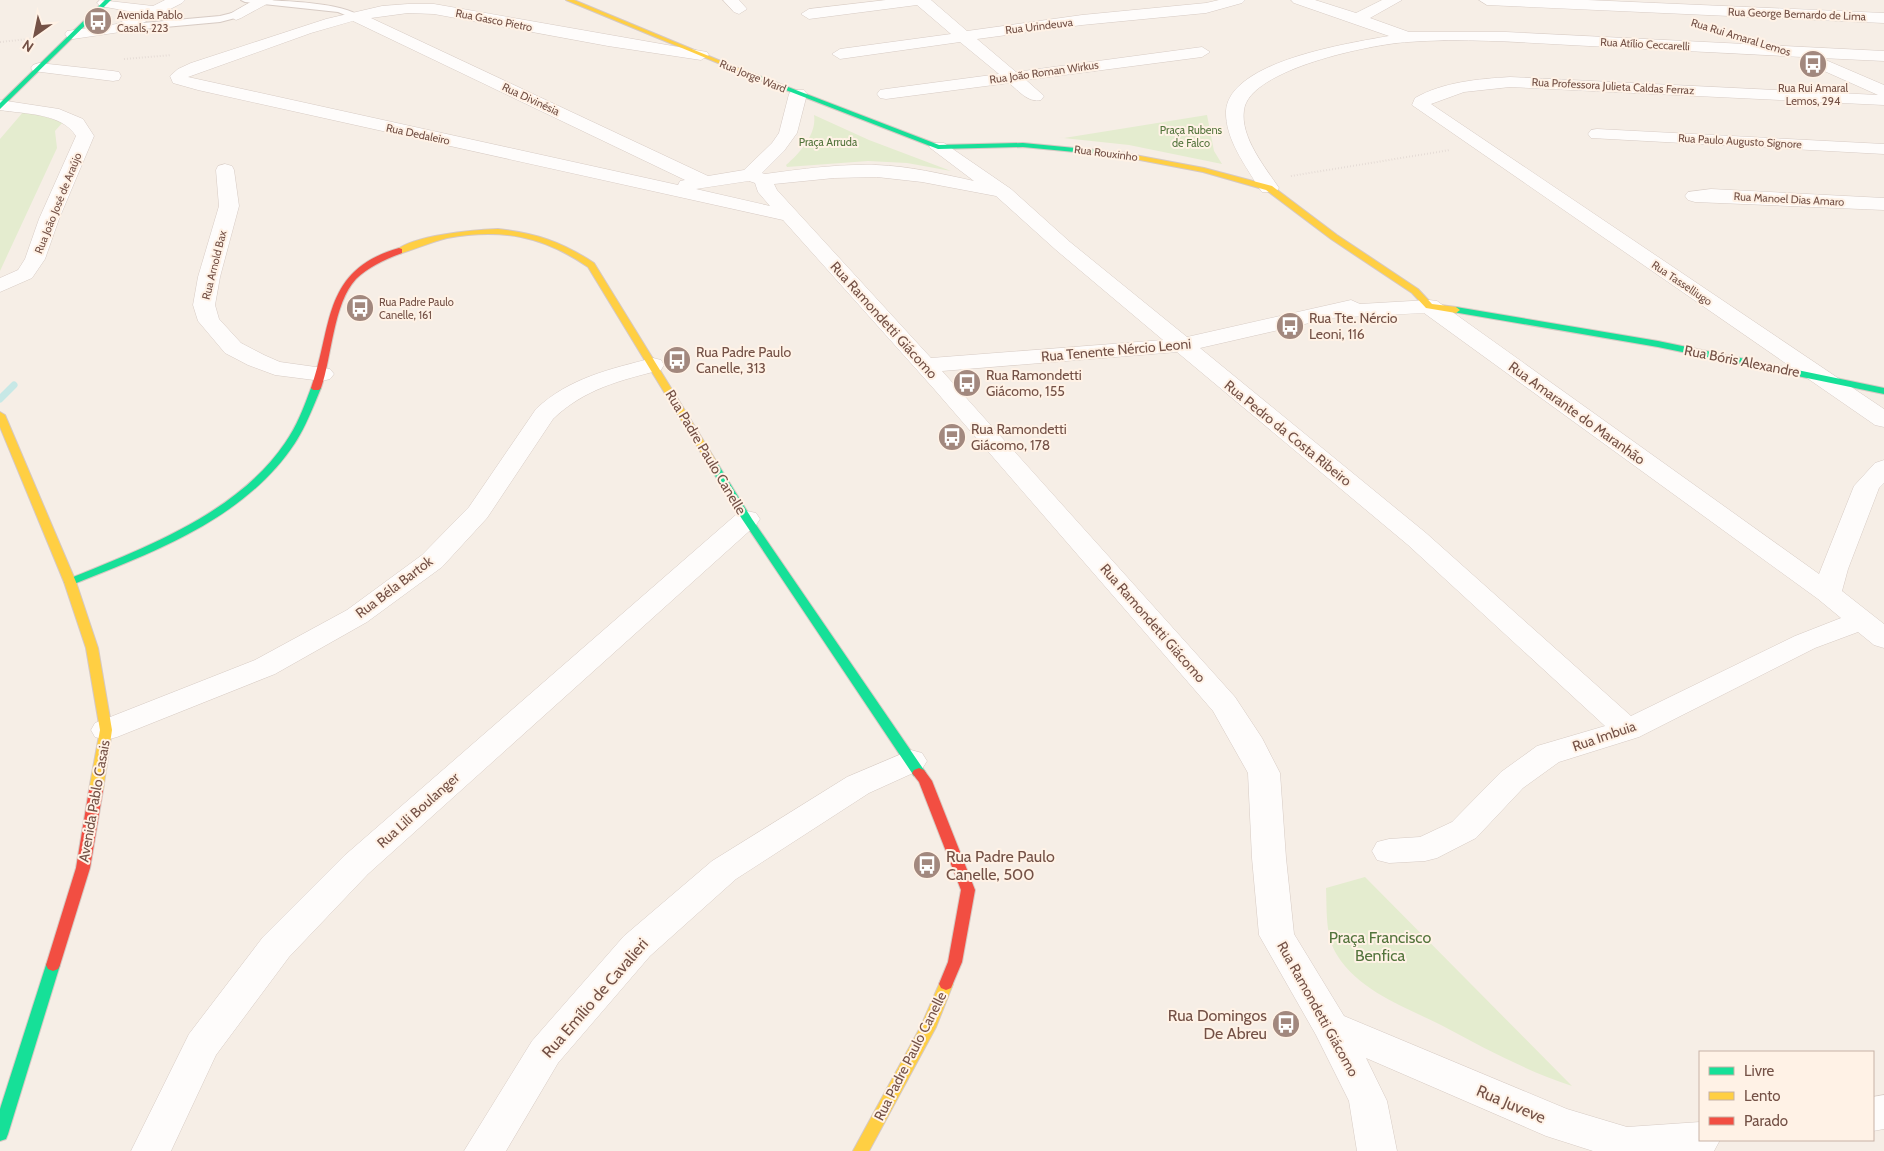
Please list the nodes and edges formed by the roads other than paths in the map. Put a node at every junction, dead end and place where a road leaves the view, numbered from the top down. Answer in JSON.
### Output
{"nodes":[{"id":1,"x":177,"y":0,"type":"edge"},
{"id":2,"x":245,"y":0,"type":"edge"},
{"id":3,"x":568,"y":0,"type":"edge"},
{"id":4,"x":921,"y":0,"type":"edge"},
{"id":5,"x":1238,"y":0,"type":"edge"},
{"id":6,"x":1299,"y":0,"type":"edge"},
{"id":7,"x":1394,"y":0,"type":"edge"},
{"id":8,"x":1487,"y":0,"type":"edge"},
{"id":9,"x":1593,"y":0,"type":"edge"},
{"id":10,"x":264,"y":1,"type":"edge"},
{"id":11,"x":107,"y":2,"type":"edge"},
{"id":12,"x":1621,"y":6,"type":"junction"},
{"id":13,"x":154,"y":11,"type":"junction"},
{"id":14,"x":810,"y":14,"type":"dead end"},
{"id":15,"x":236,"y":15,"type":"joint"},
{"id":16,"x":357,"y":16,"type":"junction"},
{"id":17,"x":1357,"y":18,"type":"junction"},
{"id":18,"x":1884,"y":18,"type":"edge"},
{"id":19,"x":1710,"y":27,"type":"dead end"},
{"id":20,"x":121,"y":28,"type":"junction"},
{"id":21,"x":1736,"y":33,"type":"dead end"},
{"id":22,"x":73,"y":34,"type":"junction"},
{"id":23,"x":963,"y":35,"type":"junction"},
{"id":24,"x":1406,"y":37,"type":"junction"},
{"id":25,"x":1792,"y":51,"type":"junction"},
{"id":26,"x":1202,"y":52,"type":"dead end"},
{"id":27,"x":840,"y":54,"type":"dead end"},
{"id":28,"x":701,"y":55,"type":"junction"},
{"id":29,"x":1884,"y":56,"type":"edge"},
{"id":30,"x":39,"y":68,"type":"junction"},
{"id":31,"x":113,"y":76,"type":"dead end"},
{"id":32,"x":1010,"y":76,"type":"junction"},
{"id":33,"x":179,"y":79,"type":"joint"},
{"id":34,"x":1884,"y":91,"type":"edge"},
{"id":35,"x":798,"y":94,"type":"junction"},
{"id":36,"x":886,"y":94,"type":"dead end"},
{"id":37,"x":1035,"y":96,"type":"dead end"},
{"id":38,"x":1884,"y":100,"type":"edge"},
{"id":39,"x":0,"y":106,"type":"edge"},
{"id":40,"x":1597,"y":134,"type":"dead end"},
{"id":41,"x":1481,"y":145,"type":"joint"},
{"id":42,"x":938,"y":146,"type":"junction"},
{"id":43,"x":1884,"y":149,"type":"edge"},
{"id":44,"x":225,"y":170,"type":"dead end"},
{"id":45,"x":757,"y":178,"type":"junction"},
{"id":46,"x":705,"y":182,"type":"junction"},
{"id":47,"x":658,"y":187,"type":"junction"},
{"id":48,"x":1269,"y":188,"type":"junction"},
{"id":49,"x":1004,"y":193,"type":"junction"},
{"id":50,"x":1695,"y":196,"type":"dead end"},
{"id":51,"x":1884,"y":204,"type":"edge"},
{"id":52,"x":790,"y":216,"type":"junction"},
{"id":53,"x":0,"y":286,"type":"edge"},
{"id":54,"x":1426,"y":297,"type":"junction"},
{"id":55,"x":1500,"y":305,"type":"dead end"},
{"id":56,"x":1599,"y":333,"type":"junction"},
{"id":57,"x":1182,"y":346,"type":"junction"},
{"id":58,"x":653,"y":365,"type":"junction"},
{"id":59,"x":925,"y":365,"type":"junction"},
{"id":60,"x":322,"y":374,"type":"junction"},
{"id":61,"x":1815,"y":375,"type":"junction"},
{"id":62,"x":1884,"y":391,"type":"edge"},
{"id":63,"x":1,"y":418,"type":"edge"},
{"id":64,"x":1884,"y":420,"type":"edge"},
{"id":65,"x":1884,"y":468,"type":"edge"},
{"id":66,"x":747,"y":519,"type":"junction"},
{"id":67,"x":70,"y":582,"type":"junction"},
{"id":68,"x":1828,"y":593,"type":"junction"},
{"id":69,"x":1872,"y":630,"type":"edge"},
{"id":70,"x":106,"y":730,"type":"junction"},
{"id":71,"x":1628,"y":730,"type":"junction"},
{"id":72,"x":911,"y":761,"type":"junction"},
{"id":73,"x":1389,"y":850,"type":"dead end"},
{"id":74,"x":1330,"y":1027,"type":"junction"},
{"id":75,"x":0,"y":1134,"type":"edge"},
{"id":76,"x":1699,"y":1139,"type":"edge"},
{"id":77,"x":1629,"y":1147,"type":"edge"},
{"id":78,"x":151,"y":1151,"type":"edge"},
{"id":79,"x":484,"y":1151,"type":"edge"},
{"id":80,"x":860,"y":1151,"type":"edge"},
{"id":81,"x":1377,"y":1151,"type":"edge"}],
"edges":[{"from":1,"to":13,"type":"street"},
{"from":2,"to":10,"type":"lane"},
{"from":3,"to":28,"type":"street","name":"Rua Jorge Ward"},
{"from":4,"to":14,"type":"street"},
{"from":4,"to":23,"type":"street"},
{"from":5,"to":23,"type":"street","name":"Rua Urindeuva"},
{"from":6,"to":17,"type":"street"},
{"from":7,"to":17,"type":"street"},
{"from":8,"to":12,"type":"street"},
{"from":9,"to":12,"type":"street","name":"Rua Rui Amaral Lemos"},
{"from":10,"to":15,"type":"street"},
{"from":10,"to":16,"type":"lane"},
{"from":11,"to":13,"type":"street"},
{"from":11,"to":22,"type":"street"},
{"from":12,"to":18,"type":"street","name":"Rua George Bernardo de Lima"},
{"from":12,"to":19,"type":"street","name":"Rua Rui Amaral Lemos"},
{"from":13,"to":20,"type":"street"},
{"from":15,"to":20,"type":"lane"},
{"from":16,"to":28,"type":"street","name":"Rua Gasco Pietro"},
{"from":16,"to":33,"type":"street","name":"Rua Gasco Pietro"},
{"from":16,"to":46,"type":"street","name":"Rua Divinésia"},
{"from":17,"to":24,"type":"street"},
{"from":20,"to":22,"type":"street"},
{"from":21,"to":25,"type":"street","name":"Rua Rui Amaral Lemos"},
{"from":22,"to":30,"type":"street"},
{"from":23,"to":27,"type":"street","name":"Rua Urindeuva"},
{"from":23,"to":32,"type":"street"},
{"from":24,"to":25,"type":"street","name":"Rua Atílio Ceccarelli"},
{"from":24,"to":48,"type":"street"},
{"from":25,"to":29,"type":"street","name":"Rua Atílio Ceccarelli"},
{"from":25,"to":34,"type":"street","name":"Rua Rui Amaral Lemos"},
{"from":26,"to":32,"type":"street","name":"Rua João Roman Wirkus"},
{"from":28,"to":35,"type":"street","name":"Rua Jorge Ward"},
{"from":30,"to":31,"type":"street"},
{"from":30,"to":39,"type":"street"},
{"from":32,"to":36,"type":"street","name":"Rua João Roman Wirkus"},
{"from":32,"to":37,"type":"street"},
{"from":33,"to":47,"type":"street","name":"Rua Dedaleiro"},
{"from":35,"to":42,"type":"street","name":"Rua Jorge Ward"},
{"from":35,"to":45,"type":"street"},
{"from":38,"to":41,"type":"street","name":"Rua Professora Julieta Caldas Ferraz"},
{"from":39,"to":53,"type":"street","name":"Rua João José de Araújo"},
{"from":40,"to":43,"type":"street","name":"Rua Paulo Augusto Signore"},
{"from":41,"to":61,"type":"street","name":"Rua Tasselliugo"},
{"from":42,"to":48,"type":"street","name":"Rua Rouxinho"},
{"from":42,"to":49,"type":"street","name":"Rua Pedro da Costa Ribeiro"},
{"from":44,"to":60,"type":"street","name":"Rua Arnold Bax"},
{"from":45,"to":46,"type":"street","name":"Rua Dedaleiro"},
{"from":45,"to":49,"type":"street"},
{"from":45,"to":52,"type":"street","name":"Rua Ramondetti Giácomo"},
{"from":46,"to":47,"type":"street","name":"Rua Dedaleiro"},
{"from":47,"to":52,"type":"street","name":"Rua Dedaleiro"},
{"from":48,"to":54,"type":"street","name":"Rua Amarante do Maranhão"},
{"from":49,"to":57,"type":"street","name":"Rua Pedro da Costa Ribeiro"},
{"from":50,"to":51,"type":"street","name":"Rua Manoel Dias Amaro"},
{"from":52,"to":59,"type":"street","name":"Rua Ramondetti Giácomo"},
{"from":54,"to":56,"type":"street","name":"Rua Bóris Alexandre"},
{"from":54,"to":57,"type":"street","name":"Rua Tenente Nércio Leoni"},
{"from":54,"to":68,"type":"street","name":"Rua Amarante do Maranhão"},
{"from":55,"to":56,"type":"street","name":"Rua Bóris Alexandre"},
{"from":56,"to":61,"type":"street","name":"Rua Bóris Alexandre"},
{"from":57,"to":59,"type":"street","name":"Rua Tenente Nércio Leoni"},
{"from":57,"to":71,"type":"street","name":"Rua Pedro da Costa Ribeiro"},
{"from":58,"to":60,"type":"street","name":"Rua Padre Paulo Canelle"},
{"from":58,"to":66,"type":"street","name":"Rua Padre Paulo Canelle"},
{"from":58,"to":70,"type":"street","name":"Rua Béla Bartok"},
{"from":59,"to":74,"type":"street","name":"Rua Ramondetti Giácomo"},
{"from":60,"to":67,"type":"street","name":"Rua Padre Paulo Canelle"},
{"from":61,"to":62,"type":"street","name":"Rua Bóris Alexandre"},
{"from":61,"to":64,"type":"street","name":"Rua Tasselliugo"},
{"from":63,"to":67,"type":"street","name":"Avenida Pablo Casais"},
{"from":65,"to":68,"type":"street"},
{"from":66,"to":72,"type":"street","name":"Rua Padre Paulo Canelle"},
{"from":66,"to":78,"type":"street","name":"Rua Lili Boulanger"},
{"from":67,"to":70,"type":"street","name":"Avenida Pablo Casais"},
{"from":68,"to":69,"type":"street","name":"Rua Amarante do Maranhão"},
{"from":69,"to":71,"type":"street","name":"Rua Imbuia"},
{"from":70,"to":75,"type":"street","name":"Avenida Pablo Casais"},
{"from":71,"to":73,"type":"street","name":"Rua Imbuia"},
{"from":72,"to":79,"type":"street","name":"Rua Emílio de Cavalieri"},
{"from":72,"to":80,"type":"street","name":"Rua Padre Paulo Canelle"},
{"from":74,"to":77,"type":"street","name":"Rua Juveve"},
{"from":74,"to":81,"type":"street","name":"Rua Ramondetti Giácomo"},
{"from":76,"to":77,"type":"street","name":"Rua Juveve"}]}
